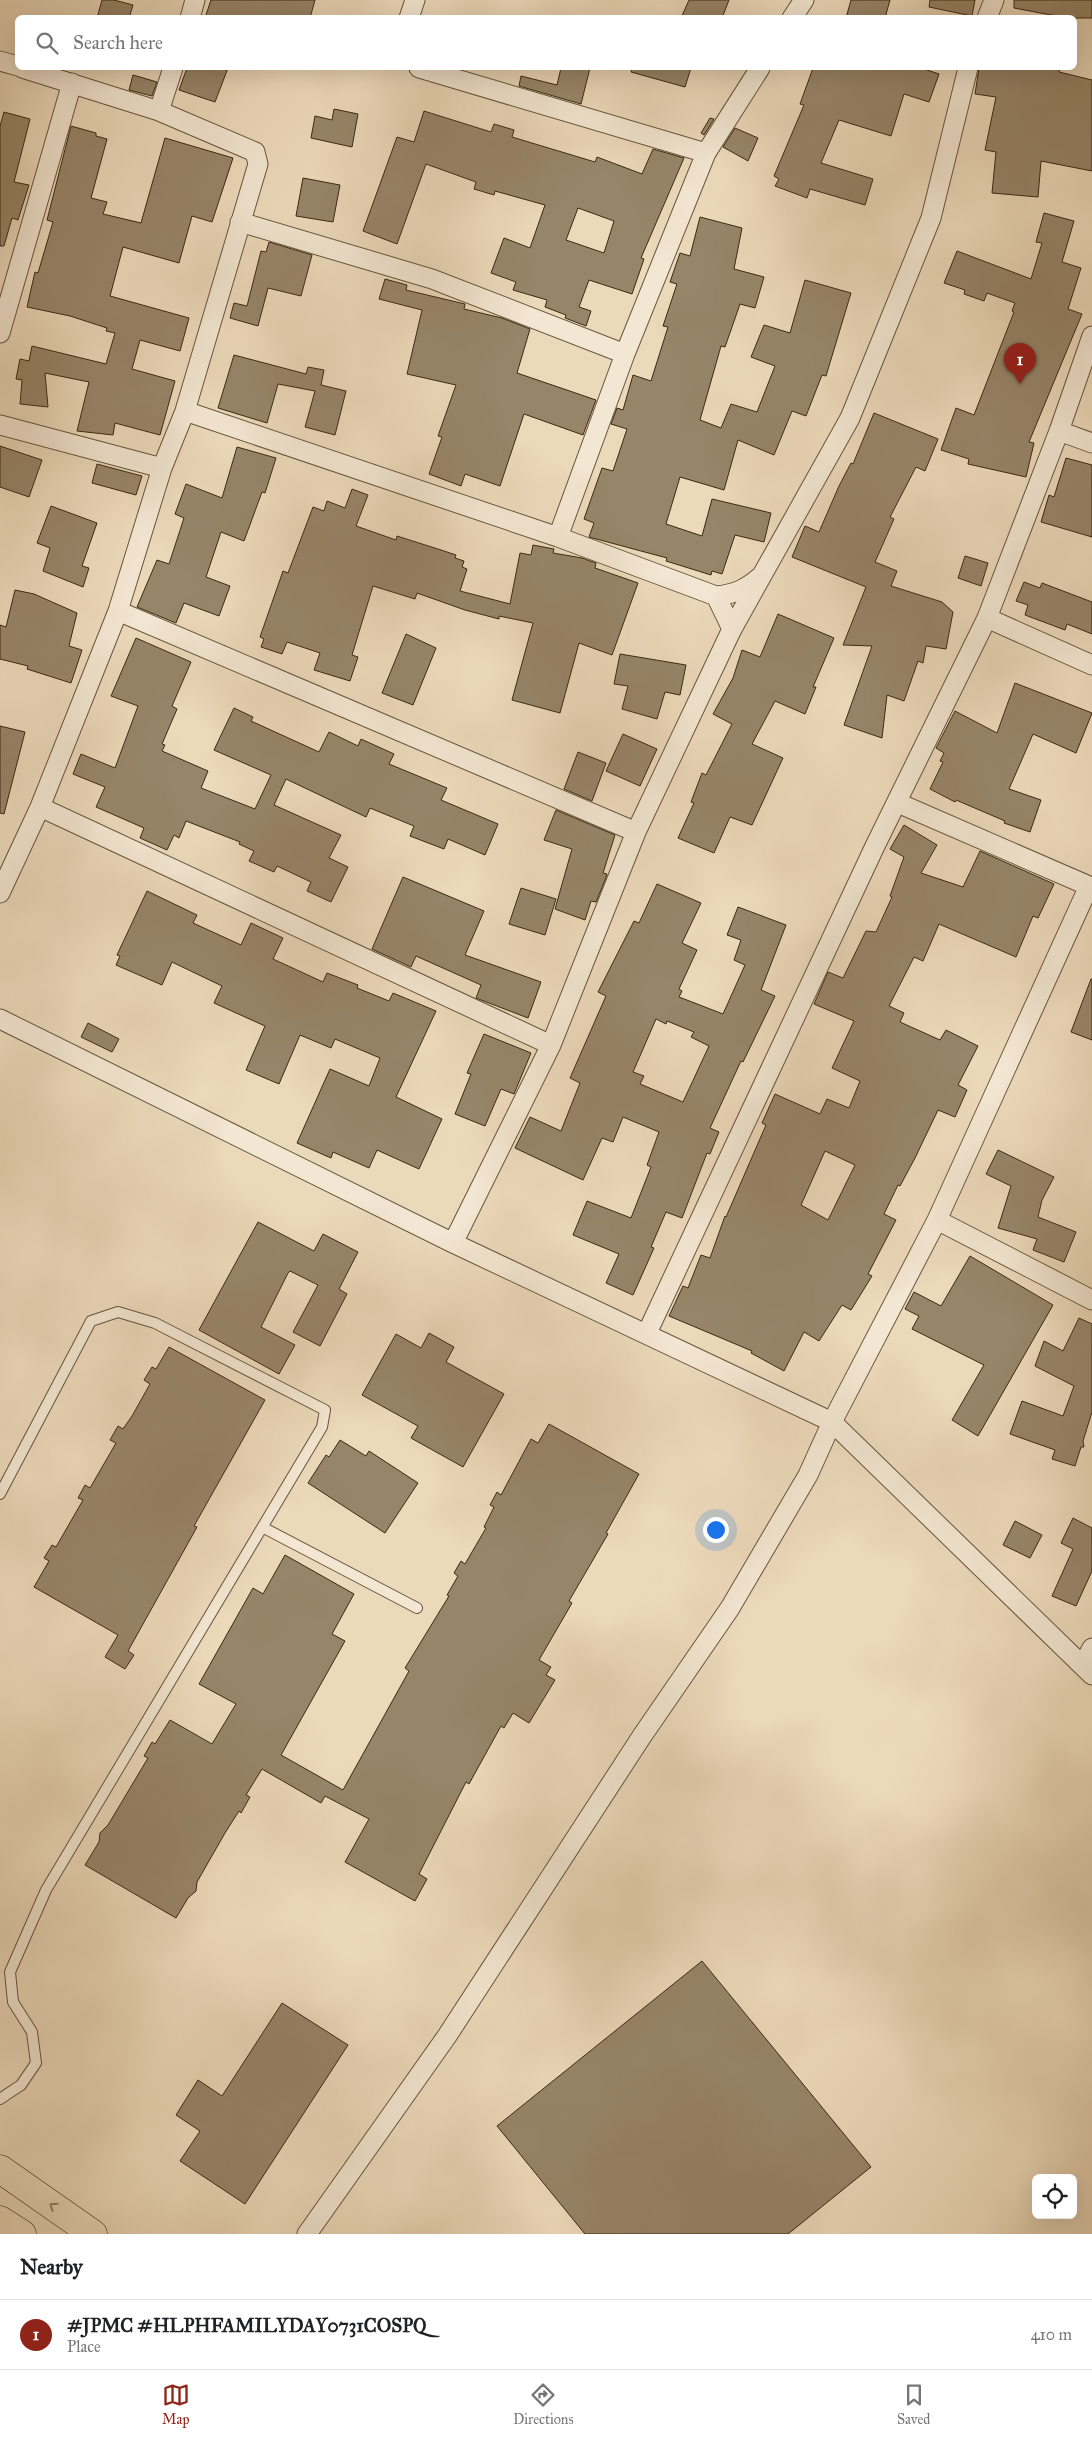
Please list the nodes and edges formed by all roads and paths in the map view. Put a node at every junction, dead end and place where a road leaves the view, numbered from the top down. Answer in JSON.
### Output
{"nodes":[{"id":1,"x":195,"y":0,"type":"edge"},
{"id":2,"x":415,"y":0,"type":"edge"},
{"id":3,"x":804,"y":0,"type":"edge"},
{"id":4,"x":994,"y":0,"type":"edge"},
{"id":5,"x":191,"y":15,"type":"edge"},
{"id":6,"x":410,"y":15,"type":"edge"},
{"id":7,"x":794,"y":15,"type":"edge"},
{"id":8,"x":988,"y":15,"type":"edge"},
{"id":9,"x":0,"y":61,"type":"edge"},
{"id":10,"x":15,"y":65,"type":"edge"},
{"id":11,"x":29,"y":70,"type":"edge"},
{"id":12,"x":172,"y":70,"type":"edge"},
{"id":13,"x":426,"y":70,"type":"edge"},
{"id":14,"x":759,"y":70,"type":"edge"},
{"id":15,"x":968,"y":70,"type":"edge"},
{"id":16,"x":72,"y":83,"type":"junction"},
{"id":17,"x":159,"y":111,"type":"junction"},
{"id":18,"x":706,"y":153,"type":"junction"},
{"id":19,"x":240,"y":222,"type":"junction"},
{"id":20,"x":0,"y":332,"type":"edge"},
{"id":21,"x":1092,"y":336,"type":"edge"},
{"id":22,"x":625,"y":354,"type":"junction"},
{"id":23,"x":185,"y":411,"type":"junction"},
{"id":24,"x":0,"y":424,"type":"edge"},
{"id":25,"x":1059,"y":432,"type":"junction"},
{"id":26,"x":1092,"y":443,"type":"edge"},
{"id":27,"x":162,"y":468,"type":"junction"},
{"id":28,"x":558,"y":537,"type":"junction"},
{"id":29,"x":765,"y":574,"type":"junction"},
{"id":30,"x":716,"y":596,"type":"junction"},
{"id":31,"x":118,"y":611,"type":"junction"},
{"id":32,"x":987,"y":618,"type":"junction"},
{"id":33,"x":732,"y":629,"type":"junction"},
{"id":34,"x":1092,"y":665,"type":"edge"},
{"id":35,"x":898,"y":803,"type":"junction"},
{"id":36,"x":40,"y":807,"type":"junction"},
{"id":37,"x":636,"y":832,"type":"junction"},
{"id":38,"x":1091,"y":887,"type":"edge"},
{"id":39,"x":0,"y":893,"type":"edge"},
{"id":40,"x":0,"y":1020,"type":"edge"},
{"id":41,"x":551,"y":1045,"type":"junction"},
{"id":42,"x":937,"y":1220,"type":"junction"},
{"id":43,"x":453,"y":1242,"type":"junction"},
{"id":44,"x":1092,"y":1300,"type":"edge"},
{"id":45,"x":647,"y":1333,"type":"junction"},
{"id":46,"x":832,"y":1422,"type":"junction"},
{"id":47,"x":0,"y":1494,"type":"edge"},
{"id":48,"x":264,"y":1528,"type":"junction"},
{"id":49,"x":417,"y":1608,"type":"dead end"},
{"id":50,"x":1092,"y":1648,"type":"edge"},
{"id":51,"x":1087,"y":1670,"type":"edge"},
{"id":52,"x":5,"y":1972,"type":"edge"},
{"id":53,"x":0,"y":2099,"type":"edge"},
{"id":54,"x":0,"y":2169,"type":"edge"},
{"id":55,"x":93,"y":2234,"type":"edge"},
{"id":56,"x":307,"y":2234,"type":"edge"}],
"edges":[{"from":1,"to":5,"type":"street"},
{"from":2,"to":6,"type":"street"},
{"from":3,"to":7,"type":"street"},
{"from":4,"to":8,"type":"street"},
{"from":9,"to":10,"type":"street"},
{"from":11,"to":16,"type":"street"},
{"from":12,"to":17,"type":"street"},
{"from":13,"to":18,"type":"street"},
{"from":14,"to":18,"type":"street"},
{"from":15,"to":29,"type":"street"},
{"from":16,"to":17,"type":"street"},
{"from":16,"to":20,"type":"street"},
{"from":17,"to":19,"type":"street"},
{"from":18,"to":22,"type":"street"},
{"from":19,"to":22,"type":"street"},
{"from":19,"to":23,"type":"street"},
{"from":21,"to":25,"type":"street"},
{"from":22,"to":28,"type":"street"},
{"from":23,"to":27,"type":"street"},
{"from":23,"to":28,"type":"street"},
{"from":24,"to":27,"type":"street"},
{"from":25,"to":26,"type":"street"},
{"from":25,"to":32,"type":"street"},
{"from":27,"to":31,"type":"street"},
{"from":28,"to":30,"type":"street"},
{"from":29,"to":30,"type":"street"},
{"from":29,"to":33,"type":"street"},
{"from":30,"to":33,"type":"street"},
{"from":31,"to":36,"type":"street"},
{"from":31,"to":37,"type":"street"},
{"from":32,"to":34,"type":"street"},
{"from":32,"to":35,"type":"street"},
{"from":33,"to":37,"type":"street"},
{"from":35,"to":38,"type":"street"},
{"from":35,"to":45,"type":"street"},
{"from":36,"to":39,"type":"street"},
{"from":36,"to":41,"type":"street"},
{"from":37,"to":41,"type":"street"},
{"from":38,"to":42,"type":"street"},
{"from":40,"to":43,"type":"street"},
{"from":41,"to":43,"type":"street"},
{"from":42,"to":44,"type":"street"},
{"from":42,"to":46,"type":"street"},
{"from":43,"to":45,"type":"street"},
{"from":45,"to":46,"type":"street"},
{"from":46,"to":51,"type":"street"},
{"from":46,"to":56,"type":"street"},
{"from":47,"to":48,"type":"lane"},
{"from":48,"to":49,"type":"lane"},
{"from":48,"to":52,"type":"lane"},
{"from":50,"to":51,"type":"street"},
{"from":52,"to":53,"type":"lane"},
{"from":55,"to":54,"type":"main road","one_way":true}]}
